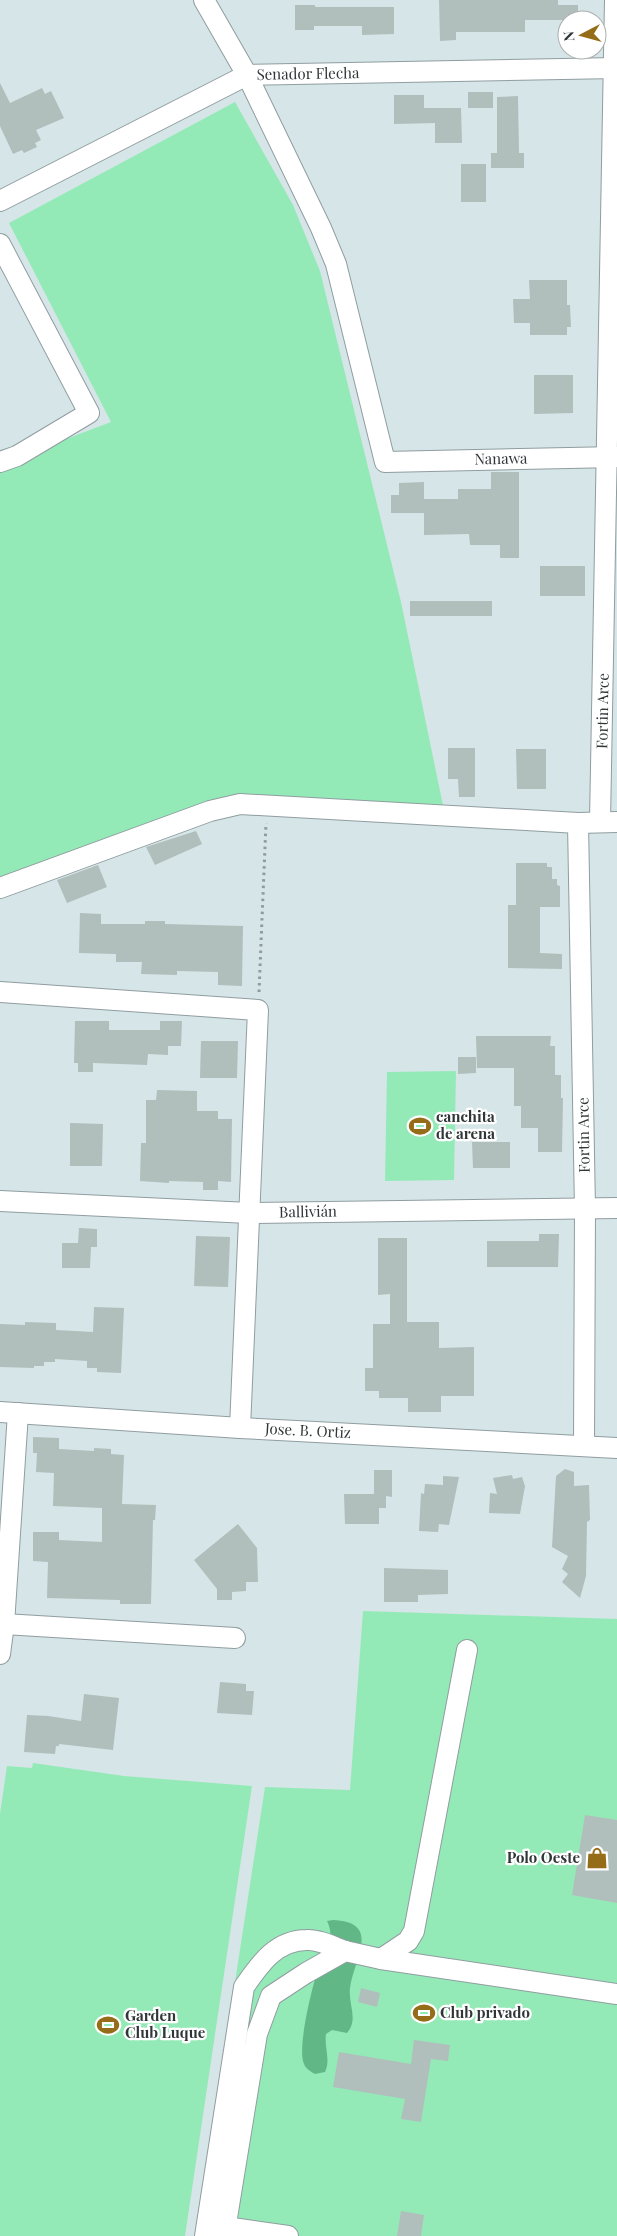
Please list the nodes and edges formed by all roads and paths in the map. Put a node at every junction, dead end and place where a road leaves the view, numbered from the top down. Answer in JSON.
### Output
{"nodes":[{"id":1,"x":204,"y":0,"type":"edge"},
{"id":2,"x":615,"y":0,"type":"edge"},
{"id":3,"x":616,"y":68,"type":"edge"},
{"id":4,"x":247,"y":75,"type":"junction"},
{"id":5,"x":0,"y":201,"type":"edge"},
{"id":6,"x":0,"y":244,"type":"edge"},
{"id":7,"x":612,"y":457,"type":"edge"},
{"id":8,"x":0,"y":462,"type":"edge"},
{"id":9,"x":266,"y":806,"type":"junction"},
{"id":10,"x":609,"y":822,"type":"edge"},
{"id":11,"x":578,"y":823,"type":"junction"},
{"id":12,"x":0,"y":888,"type":"edge"},
{"id":13,"x":0,"y":992,"type":"edge"},
{"id":14,"x":258,"y":1010,"type":"junction"},
{"id":15,"x":0,"y":1201,"type":"edge"},
{"id":16,"x":617,"y":1208,"type":"edge"},
{"id":17,"x":585,"y":1209,"type":"junction"},
{"id":18,"x":249,"y":1213,"type":"junction"},
{"id":19,"x":9,"y":1412,"type":"edge"},
{"id":20,"x":240,"y":1428,"type":"junction"},
{"id":21,"x":584,"y":1446,"type":"junction"},
{"id":22,"x":617,"y":1448,"type":"edge"},
{"id":23,"x":4,"y":1624,"type":"junction"},
{"id":24,"x":234,"y":1638,"type":"dead end"},
{"id":25,"x":467,"y":1650,"type":"dead end"},
{"id":26,"x":0,"y":1654,"type":"edge"},
{"id":27,"x":345,"y":1951,"type":"junction"},
{"id":28,"x":381,"y":1959,"type":"junction"},
{"id":29,"x":617,"y":1994,"type":"edge"},
{"id":30,"x":221,"y":2197,"type":"junction"},
{"id":31,"x":224,"y":2232,"type":"edge"},
{"id":32,"x":205,"y":2236,"type":"edge"},
{"id":33,"x":288,"y":2236,"type":"edge"}],
"edges":[{"from":1,"to":4,"type":"street"},
{"from":2,"to":3,"type":"street","name":"Fortin Arce"},
{"from":3,"to":4,"type":"street","name":"Senador Flecha"},
{"from":3,"to":7,"type":"street","name":"Fortin Arce"},
{"from":4,"to":5,"type":"street","name":"Senador Flecha"},
{"from":4,"to":7,"type":"street","name":"Nanawa"},
{"from":6,"to":8,"type":"street"},
{"from":7,"to":10,"type":"street","name":"Fortin Arce"},
{"from":9,"to":11,"type":"street"},
{"from":9,"to":12,"type":"street"},
{"from":9,"to":14,"type":"path"},
{"from":10,"to":11,"type":"street"},
{"from":11,"to":17,"type":"street","name":"Fortin Arce"},
{"from":13,"to":14,"type":"street"},
{"from":14,"to":18,"type":"street"},
{"from":15,"to":18,"type":"street","name":"Ballivián"},
{"from":16,"to":17,"type":"street","name":"Ballivián"},
{"from":17,"to":18,"type":"street","name":"Ballivián"},
{"from":17,"to":21,"type":"street","name":"Fortin Arce"},
{"from":18,"to":20,"type":"street"},
{"from":19,"to":20,"type":"street","name":"Jose. B. Ortiz"},
{"from":19,"to":23,"type":"street"},
{"from":20,"to":21,"type":"street","name":"Jose. B. Ortiz"},
{"from":21,"to":22,"type":"street","name":"Jose. B. Ortiz"},
{"from":23,"to":24,"type":"street"},
{"from":23,"to":26,"type":"street"},
{"from":25,"to":28,"type":"street"},
{"from":27,"to":28,"type":"street"},
{"from":27,"to":30,"type":"street"},
{"from":27,"to":30,"type":"street"},
{"from":28,"to":29,"type":"street"},
{"from":30,"to":31,"type":"street"},
{"from":30,"to":32,"type":"street"},
{"from":31,"to":33,"type":"street"}]}
